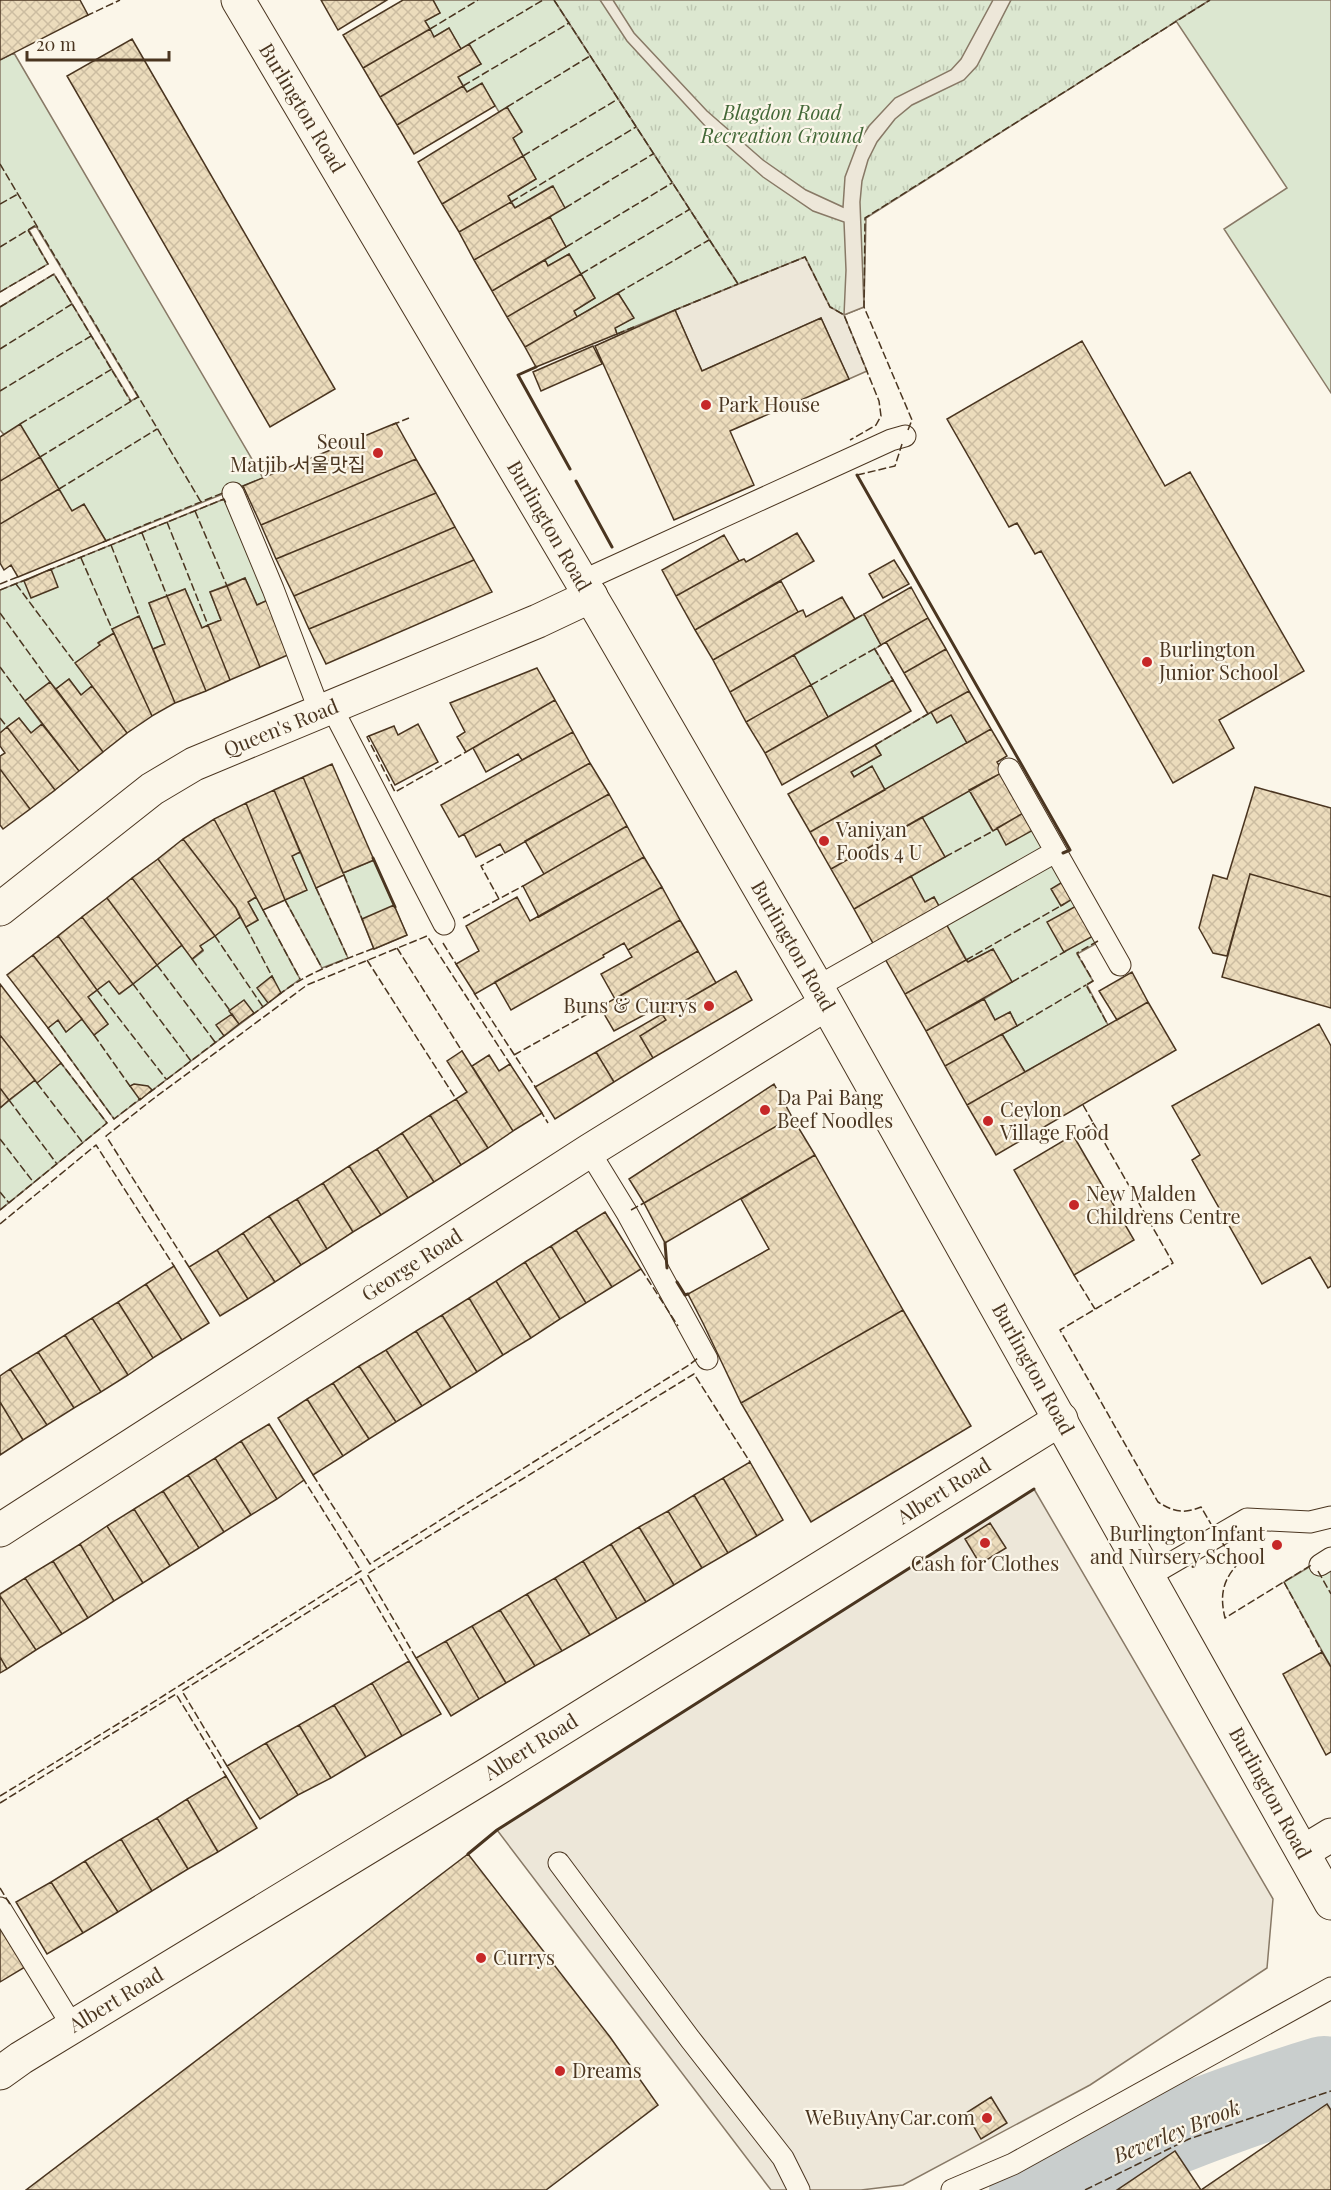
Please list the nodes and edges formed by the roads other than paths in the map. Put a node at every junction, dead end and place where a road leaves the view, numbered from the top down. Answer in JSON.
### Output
{"nodes":[{"id":1,"x":238,"y":0,"type":"edge"},
{"id":2,"x":905,"y":436,"type":"dead end"},
{"id":3,"x":232,"y":493,"type":"dead end"},
{"id":4,"x":586,"y":589,"type":"junction"},
{"id":5,"x":326,"y":710,"type":"junction"},
{"id":6,"x":1009,"y":769,"type":"dead end"},
{"id":7,"x":1055,"y":852,"type":"junction"},
{"id":8,"x":0,"y":909,"type":"edge"},
{"id":9,"x":444,"y":924,"type":"dead end"},
{"id":10,"x":1120,"y":965,"type":"dead end"},
{"id":11,"x":822,"y":996,"type":"junction"},
{"id":12,"x":589,"y":1151,"type":"junction"},
{"id":13,"x":707,"y":1359,"type":"dead end"},
{"id":14,"x":1061,"y":1419,"type":"junction"},
{"id":15,"x":1331,"y":1517,"type":"edge"},
{"id":16,"x":0,"y":1530,"type":"edge"},
{"id":17,"x":1149,"y":1576,"type":"junction"},
{"id":18,"x":1331,"y":1835,"type":"edge"},
{"id":19,"x":1303,"y":1852,"type":"junction"},
{"id":20,"x":559,"y":1863,"type":"dead end"},
{"id":21,"x":1331,"y":1903,"type":"edge"},
{"id":22,"x":0,"y":1908,"type":"edge"},
{"id":23,"x":1331,"y":1988,"type":"edge"},
{"id":24,"x":73,"y":2027,"type":"junction"},
{"id":25,"x":0,"y":2073,"type":"edge"},
{"id":26,"x":799,"y":2190,"type":"edge"},
{"id":27,"x":952,"y":2190,"type":"edge"}],
"edges":[{"from":1,"to":4,"type":"street","name":"Burlington Road"},
{"from":2,"to":4,"type":"lane"},
{"from":3,"to":5,"type":"lane"},
{"from":4,"to":5,"type":"street","name":"Queen's Road"},
{"from":4,"to":11,"type":"street","name":"Burlington Road"},
{"from":5,"to":8,"type":"street","name":"Queen's Road"},
{"from":5,"to":9,"type":"lane"},
{"from":6,"to":7,"type":"lane"},
{"from":7,"to":10,"type":"lane"},
{"from":7,"to":11,"type":"lane"},
{"from":11,"to":12,"type":"street","name":"George Road"},
{"from":11,"to":14,"type":"street","name":"Burlington Road"},
{"from":12,"to":13,"type":"lane"},
{"from":12,"to":16,"type":"street","name":"George Road"},
{"from":14,"to":17,"type":"street","name":"Burlington Road"},
{"from":14,"to":24,"type":"street","name":"Albert Road"},
{"from":15,"to":17,"type":"lane"},
{"from":17,"to":19,"type":"street","name":"Burlington Road"},
{"from":18,"to":19,"type":"street"},
{"from":19,"to":21,"type":"street","name":"Burlington Road"},
{"from":20,"to":26,"type":"lane"},
{"from":22,"to":24,"type":"lane"},
{"from":23,"to":27,"type":"lane"},
{"from":24,"to":25,"type":"street","name":"Albert Road"}]}
